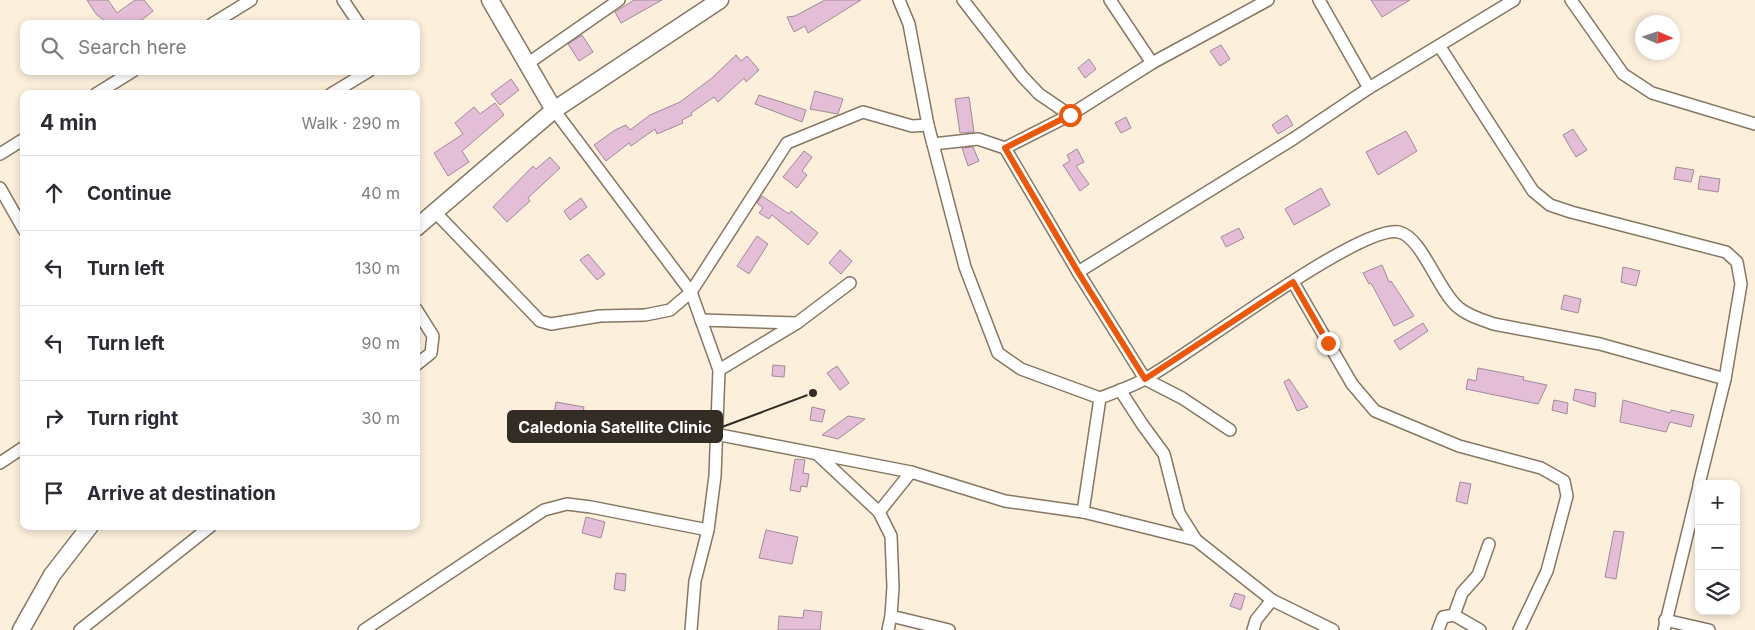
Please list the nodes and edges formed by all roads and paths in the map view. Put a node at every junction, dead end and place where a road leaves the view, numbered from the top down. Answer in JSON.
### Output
{"nodes":[{"id":1,"x":251,"y":0,"type":"edge"},
{"id":2,"x":343,"y":0,"type":"edge"},
{"id":3,"x":490,"y":0,"type":"edge"},
{"id":4,"x":619,"y":0,"type":"edge"},
{"id":5,"x":720,"y":0,"type":"edge"},
{"id":6,"x":899,"y":0,"type":"edge"},
{"id":7,"x":963,"y":0,"type":"edge"},
{"id":8,"x":1110,"y":0,"type":"edge"},
{"id":9,"x":1268,"y":0,"type":"edge"},
{"id":10,"x":1318,"y":0,"type":"edge"},
{"id":11,"x":1514,"y":0,"type":"edge"},
{"id":12,"x":1570,"y":0,"type":"edge"},
{"id":13,"x":218,"y":20,"type":"edge"},
{"id":14,"x":356,"y":20,"type":"edge"},
{"id":15,"x":1440,"y":47,"type":"junction"},
{"id":16,"x":1152,"y":63,"type":"junction"},
{"id":17,"x":527,"y":64,"type":"junction"},
{"id":18,"x":127,"y":75,"type":"edge"},
{"id":19,"x":362,"y":75,"type":"edge"},
{"id":20,"x":1369,"y":88,"type":"junction"},
{"id":21,"x":102,"y":90,"type":"edge"},
{"id":22,"x":338,"y":90,"type":"edge"},
{"id":23,"x":554,"y":110,"type":"junction"},
{"id":24,"x":1070,"y":115,"type":"junction"},
{"id":25,"x":1755,"y":124,"type":"edge"},
{"id":26,"x":928,"y":125,"type":"junction"},
{"id":27,"x":20,"y":142,"type":"edge"},
{"id":28,"x":932,"y":144,"type":"junction"},
{"id":29,"x":1005,"y":148,"type":"junction"},
{"id":30,"x":0,"y":154,"type":"edge"},
{"id":31,"x":0,"y":188,"type":"edge"},
{"id":32,"x":436,"y":213,"type":"junction"},
{"id":33,"x":20,"y":223,"type":"edge"},
{"id":34,"x":420,"y":225,"type":"edge"},
{"id":35,"x":1078,"y":272,"type":"junction"},
{"id":36,"x":1293,"y":282,"type":"junction"},
{"id":37,"x":850,"y":283,"type":"dead end"},
{"id":38,"x":691,"y":292,"type":"junction"},
{"id":39,"x":420,"y":315,"type":"edge"},
{"id":40,"x":701,"y":320,"type":"junction"},
{"id":41,"x":797,"y":323,"type":"junction"},
{"id":42,"x":420,"y":362,"type":"edge"},
{"id":43,"x":719,"y":370,"type":"junction"},
{"id":44,"x":1145,"y":379,"type":"junction"},
{"id":45,"x":1726,"y":379,"type":"junction"},
{"id":46,"x":1120,"y":390,"type":"junction"},
{"id":47,"x":1100,"y":398,"type":"junction"},
{"id":48,"x":1230,"y":430,"type":"dead end"},
{"id":49,"x":715,"y":434,"type":"junction"},
{"id":50,"x":20,"y":450,"type":"edge"},
{"id":51,"x":817,"y":454,"type":"junction"},
{"id":52,"x":0,"y":462,"type":"edge"},
{"id":53,"x":911,"y":472,"type":"junction"},
{"id":54,"x":1700,"y":480,"type":"edge"},
{"id":55,"x":1695,"y":501,"type":"edge"},
{"id":56,"x":878,"y":512,"type":"junction"},
{"id":57,"x":1083,"y":512,"type":"junction"},
{"id":58,"x":87,"y":530,"type":"edge"},
{"id":59,"x":206,"y":530,"type":"edge"},
{"id":60,"x":708,"y":530,"type":"junction"},
{"id":61,"x":1196,"y":540,"type":"junction"},
{"id":62,"x":1490,"y":544,"type":"dead end"},
{"id":63,"x":1272,"y":600,"type":"junction"},
{"id":64,"x":1454,"y":615,"type":"junction"},
{"id":65,"x":891,"y":616,"type":"junction"},
{"id":66,"x":1664,"y":625,"type":"edge"},
{"id":67,"x":21,"y":630,"type":"edge"},
{"id":68,"x":80,"y":630,"type":"edge"},
{"id":69,"x":364,"y":630,"type":"edge"},
{"id":70,"x":691,"y":630,"type":"edge"},
{"id":71,"x":888,"y":630,"type":"edge"},
{"id":72,"x":949,"y":630,"type":"edge"},
{"id":73,"x":1253,"y":630,"type":"edge"},
{"id":74,"x":1332,"y":630,"type":"edge"},
{"id":75,"x":1438,"y":630,"type":"edge"},
{"id":76,"x":1480,"y":630,"type":"edge"},
{"id":77,"x":1519,"y":630,"type":"edge"},
{"id":78,"x":1709,"y":630,"type":"edge"}],
"edges":[{"from":1,"to":13,"type":"street"},
{"from":2,"to":14,"type":"street"},
{"from":3,"to":17,"type":"street"},
{"from":4,"to":17,"type":"street"},
{"from":5,"to":23,"type":"street"},
{"from":6,"to":26,"type":"street"},
{"from":7,"to":24,"type":"street"},
{"from":8,"to":16,"type":"street"},
{"from":9,"to":16,"type":"street"},
{"from":10,"to":20,"type":"street"},
{"from":11,"to":15,"type":"street"},
{"from":12,"to":25,"type":"street"},
{"from":15,"to":20,"type":"street"},
{"from":15,"to":45,"type":"street"},
{"from":16,"to":24,"type":"street"},
{"from":17,"to":23,"type":"street"},
{"from":18,"to":21,"type":"street"},
{"from":19,"to":22,"type":"street"},
{"from":20,"to":35,"type":"street"},
{"from":23,"to":32,"type":"street"},
{"from":23,"to":38,"type":"street"},
{"from":24,"to":29,"type":"street"},
{"from":26,"to":28,"type":"street"},
{"from":26,"to":38,"type":"street"},
{"from":27,"to":30,"type":"street"},
{"from":28,"to":29,"type":"street"},
{"from":28,"to":47,"type":"street"},
{"from":29,"to":35,"type":"street"},
{"from":31,"to":33,"type":"street"},
{"from":32,"to":34,"type":"street"},
{"from":32,"to":38,"type":"street"},
{"from":35,"to":44,"type":"street"},
{"from":36,"to":44,"type":"street"},
{"from":36,"to":45,"type":"street"},
{"from":36,"to":77,"type":"street"},
{"from":37,"to":41,"type":"street"},
{"from":38,"to":40,"type":"street"},
{"from":39,"to":42,"type":"street"},
{"from":40,"to":41,"type":"street"},
{"from":40,"to":43,"type":"street"},
{"from":41,"to":43,"type":"street"},
{"from":43,"to":49,"type":"street"},
{"from":44,"to":46,"type":"street"},
{"from":44,"to":48,"type":"street"},
{"from":45,"to":54,"type":"street"},
{"from":46,"to":47,"type":"street"},
{"from":46,"to":61,"type":"street"},
{"from":47,"to":57,"type":"street"},
{"from":49,"to":51,"type":"street"},
{"from":49,"to":60,"type":"street"},
{"from":50,"to":52,"type":"street"},
{"from":51,"to":53,"type":"street"},
{"from":51,"to":56,"type":"street"},
{"from":53,"to":56,"type":"street"},
{"from":53,"to":57,"type":"street"},
{"from":55,"to":66,"type":"street"},
{"from":56,"to":65,"type":"street"},
{"from":57,"to":61,"type":"street"},
{"from":58,"to":67,"type":"street"},
{"from":59,"to":68,"type":"street"},
{"from":60,"to":69,"type":"street"},
{"from":60,"to":70,"type":"street"},
{"from":61,"to":63,"type":"street"},
{"from":62,"to":64,"type":"street"},
{"from":63,"to":73,"type":"street"},
{"from":63,"to":74,"type":"street"},
{"from":64,"to":75,"type":"street"},
{"from":64,"to":76,"type":"street"},
{"from":65,"to":71,"type":"street"},
{"from":65,"to":72,"type":"street"},
{"from":66,"to":78,"type":"street"}]}
